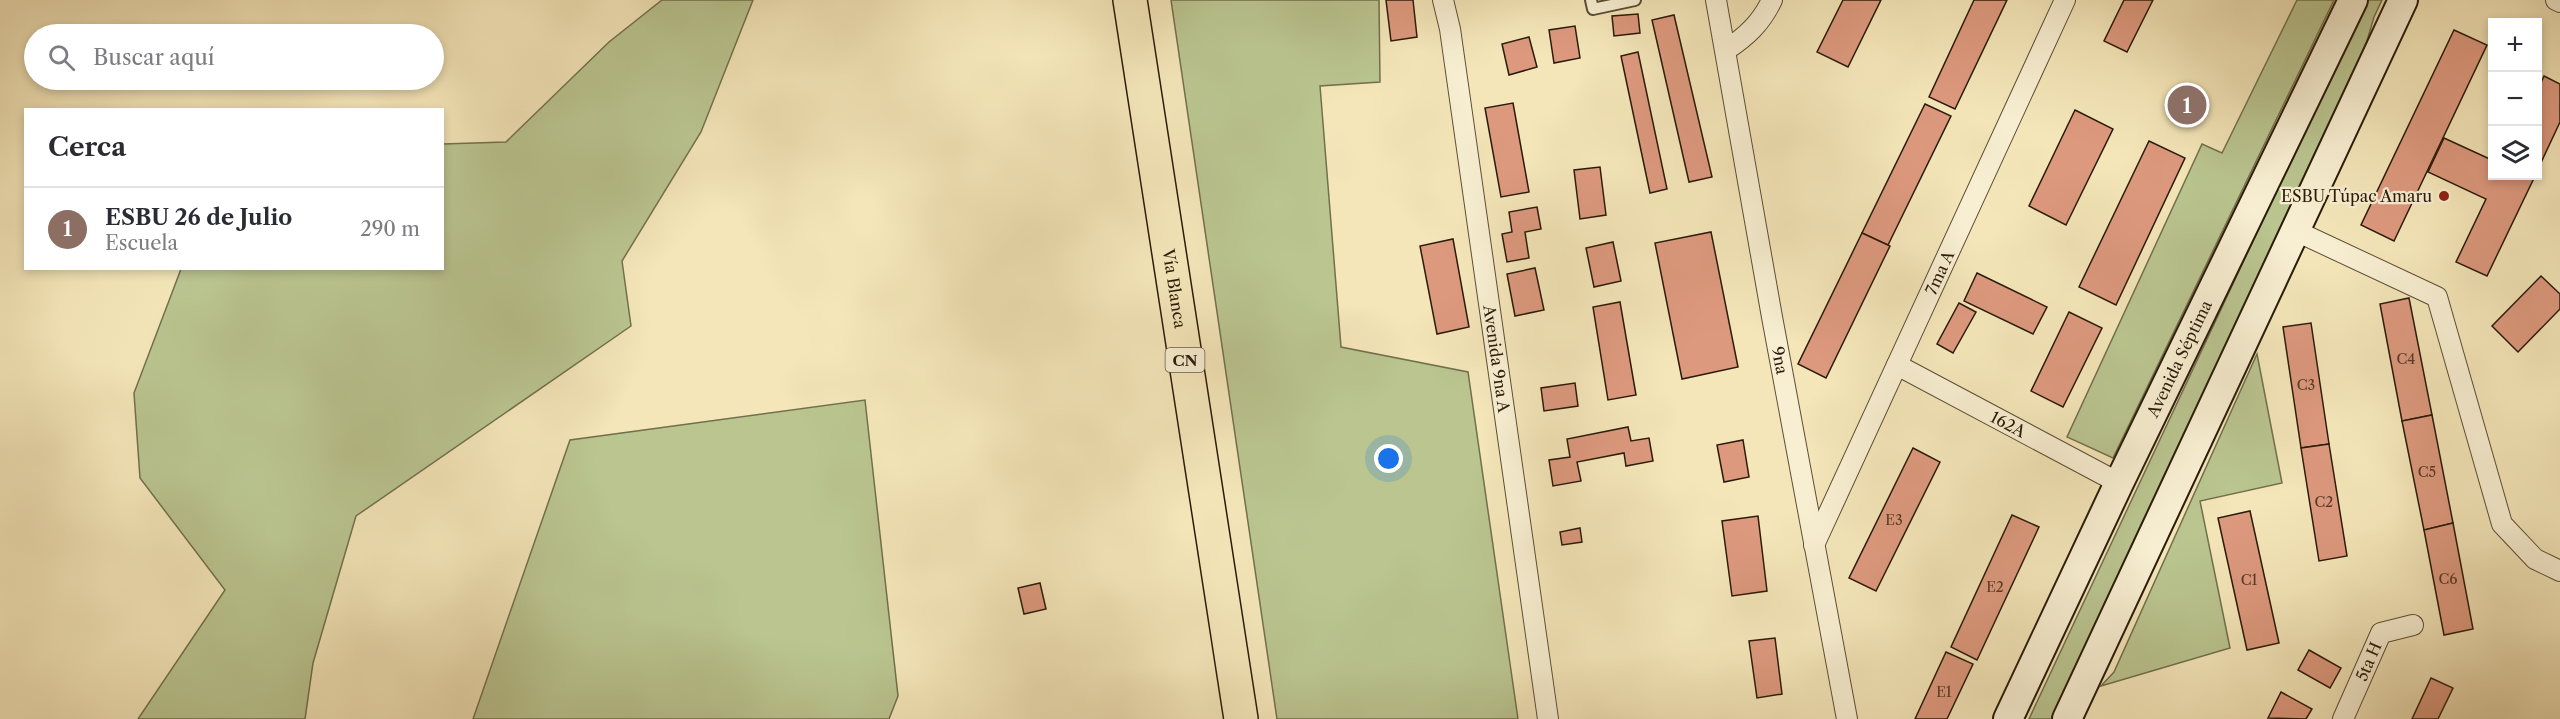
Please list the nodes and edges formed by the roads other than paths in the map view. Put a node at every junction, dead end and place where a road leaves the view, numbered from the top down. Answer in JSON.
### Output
{"nodes":[{"id":1,"x":1130,"y":0,"type":"edge"},
{"id":2,"x":1443,"y":0,"type":"edge"},
{"id":3,"x":1591,"y":0,"type":"edge"},
{"id":4,"x":1635,"y":0,"type":"edge"},
{"id":5,"x":1716,"y":0,"type":"edge"},
{"id":6,"x":1772,"y":0,"type":"edge"},
{"id":7,"x":2065,"y":0,"type":"edge"},
{"id":8,"x":2353,"y":0,"type":"edge"},
{"id":9,"x":2403,"y":0,"type":"edge"},
{"id":10,"x":2556,"y":0,"type":"edge"},
{"id":11,"x":2560,"y":2,"type":"edge"},
{"id":12,"x":1726,"y":50,"type":"junction"},
{"id":13,"x":2296,"y":231,"type":"junction"},
{"id":14,"x":1896,"y":365,"type":"junction"},
{"id":15,"x":2119,"y":483,"type":"junction"},
{"id":16,"x":1814,"y":545,"type":"junction"},
{"id":17,"x":2560,"y":571,"type":"edge"},
{"id":18,"x":2413,"y":625,"type":"dead end"},
{"id":19,"x":1241,"y":719,"type":"edge"},
{"id":20,"x":1548,"y":719,"type":"edge"},
{"id":21,"x":1847,"y":719,"type":"edge"},
{"id":22,"x":2008,"y":719,"type":"edge"},
{"id":23,"x":2067,"y":719,"type":"edge"},
{"id":24,"x":2343,"y":719,"type":"edge"}],
"edges":[{"from":1,"to":19,"type":"highway","name":"Vía Blanca","number":"CN"},
{"from":2,"to":20,"type":"street","name":"Avenida 9na A"},
{"from":3,"to":4,"type":"lane"},
{"from":5,"to":12,"type":"street","name":"9na"},
{"from":6,"to":12,"type":"street"},
{"from":7,"to":14,"type":"street","name":"7ma A"},
{"from":8,"to":15,"type":"main road","name":"Avenida Séptima"},
{"from":9,"to":13,"type":"main road"},
{"from":10,"to":11,"type":"street"},
{"from":12,"to":16,"type":"street","name":"9na"},
{"from":13,"to":17,"type":"street"},
{"from":13,"to":23,"type":"main road"},
{"from":14,"to":15,"type":"street","name":"162A"},
{"from":14,"to":16,"type":"street","name":"7ma A"},
{"from":15,"to":22,"type":"main road","name":"Avenida Séptima"},
{"from":16,"to":21,"type":"street","name":"9na"},
{"from":18,"to":24,"type":"street","name":"5ta H"}]}
